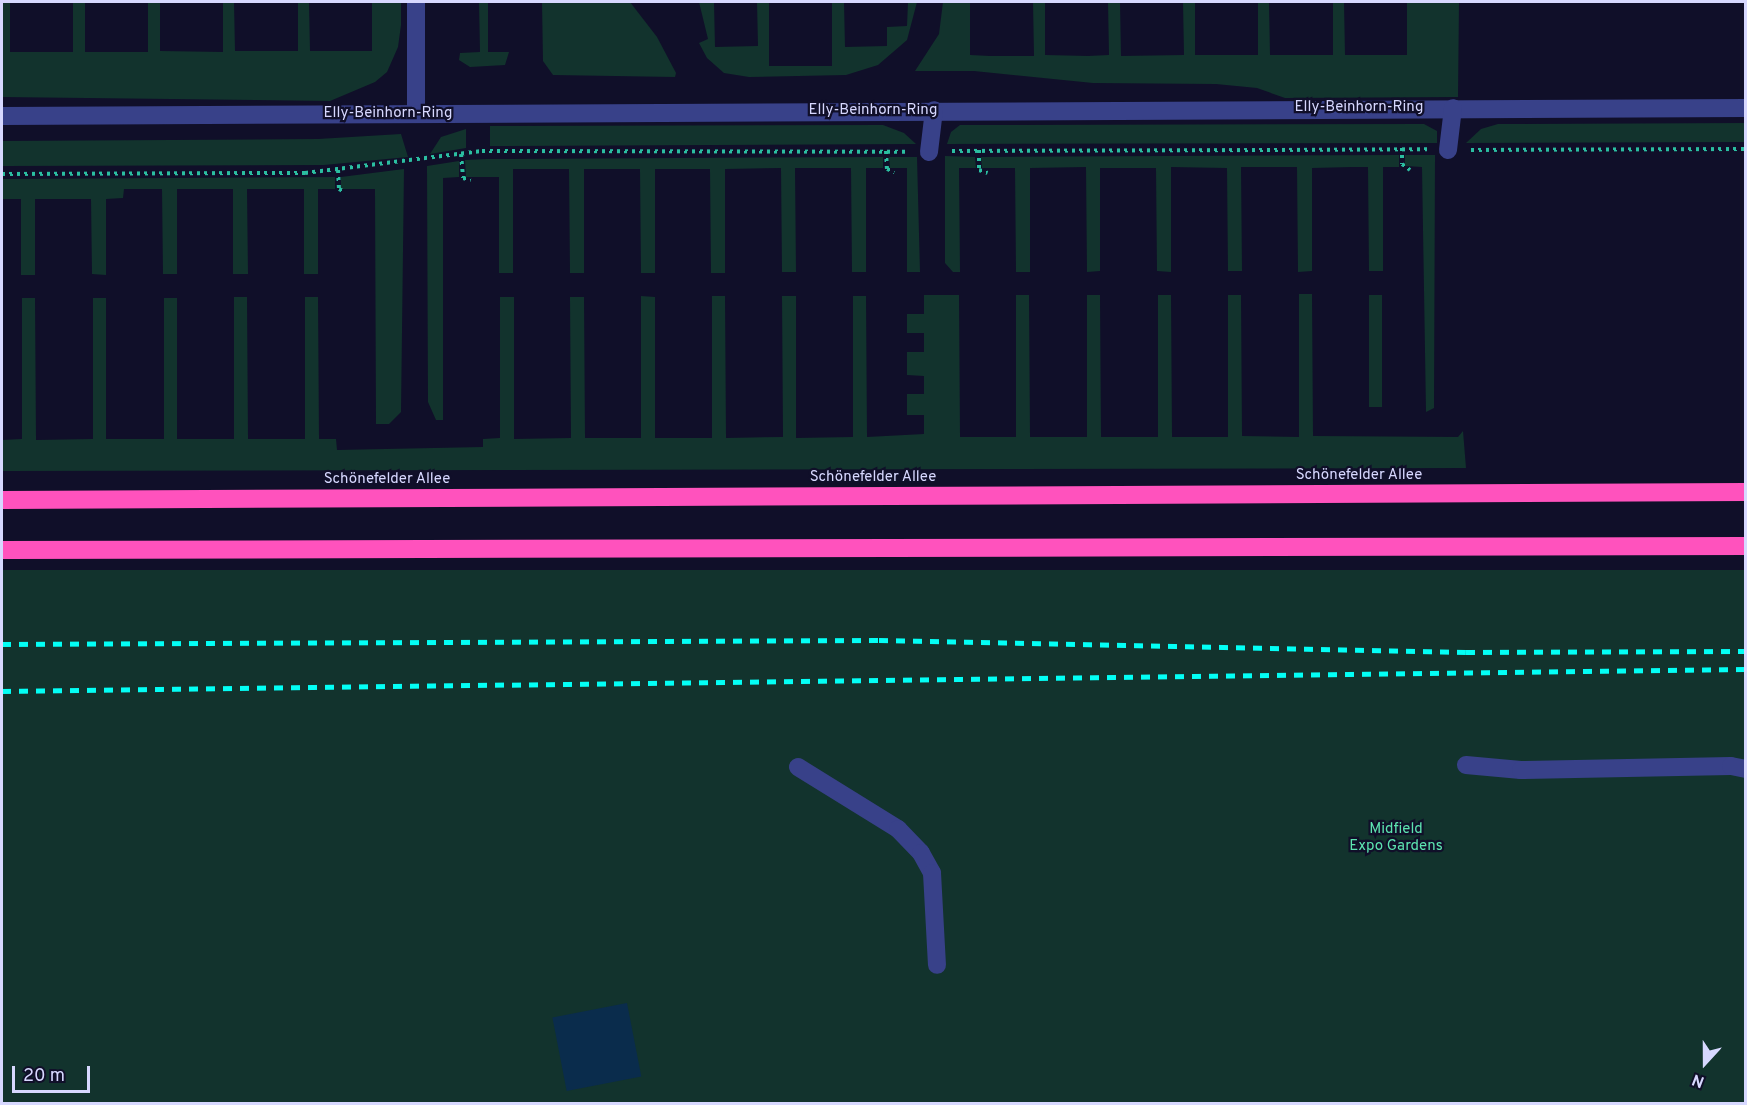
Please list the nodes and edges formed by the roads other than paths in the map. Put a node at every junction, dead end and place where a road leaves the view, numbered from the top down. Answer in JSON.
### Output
{"nodes":[{"id":1,"x":416,"y":2,"type":"edge"},
{"id":2,"x":1453,"y":108,"type":"junction"},
{"id":3,"x":1746,"y":108,"type":"edge"},
{"id":4,"x":934,"y":110,"type":"junction"},
{"id":5,"x":416,"y":114,"type":"junction"},
{"id":6,"x":2,"y":116,"type":"edge"},
{"id":7,"x":1448,"y":150,"type":"road end"},
{"id":8,"x":929,"y":152,"type":"road end"},
{"id":9,"x":1746,"y":492,"type":"edge"},
{"id":10,"x":2,"y":500,"type":"edge"},
{"id":11,"x":1746,"y":546,"type":"edge"},
{"id":12,"x":2,"y":550,"type":"edge"},
{"id":13,"x":1466,"y":765,"type":"dead end"},
{"id":14,"x":798,"y":767,"type":"dead end"},
{"id":15,"x":1746,"y":769,"type":"edge"},
{"id":16,"x":937,"y":965,"type":"dead end"}],
"edges":[{"from":1,"to":5,"type":"street"},
{"from":2,"to":3,"type":"street","name":"Elly-Beinhorn-Ring"},
{"from":2,"to":4,"type":"street","name":"Elly-Beinhorn-Ring"},
{"from":2,"to":7,"type":"street"},
{"from":4,"to":5,"type":"street","name":"Elly-Beinhorn-Ring"},
{"from":4,"to":8,"type":"street"},
{"from":5,"to":6,"type":"street","name":"Elly-Beinhorn-Ring"},
{"from":9,"to":10,"type":"highway","name":"Schönefelder Allee"},
{"from":11,"to":12,"type":"highway"},
{"from":13,"to":15,"type":"street"},
{"from":14,"to":16,"type":"street"}]}
